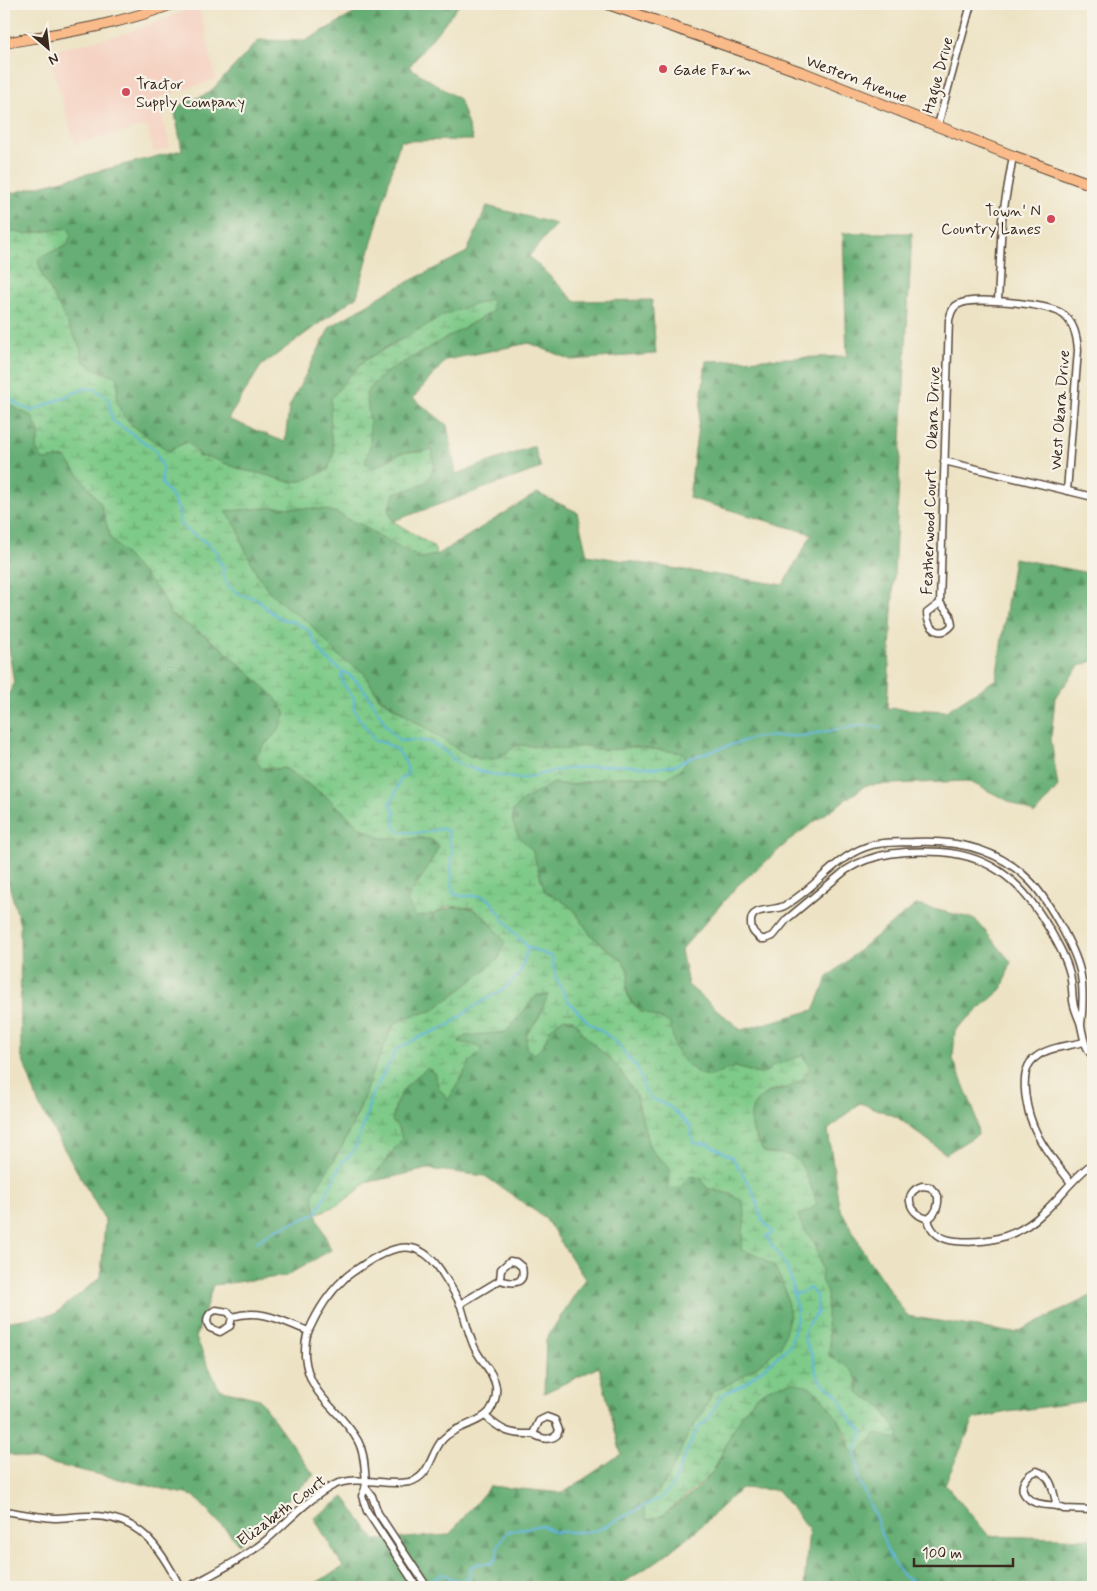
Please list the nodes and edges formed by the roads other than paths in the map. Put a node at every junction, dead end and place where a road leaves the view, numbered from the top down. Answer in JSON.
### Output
{"nodes":[{"id":1,"x":172,"y":4,"type":"edge"},
{"id":2,"x":608,"y":4,"type":"edge"},
{"id":3,"x":970,"y":4,"type":"edge"},
{"id":4,"x":4,"y":43,"type":"edge"},
{"id":5,"x":938,"y":125,"type":"junction"},
{"id":6,"x":1014,"y":156,"type":"junction"},
{"id":7,"x":1093,"y":184,"type":"edge"},
{"id":8,"x":998,"y":301,"type":"junction"},
{"id":9,"x":949,"y":322,"type":"joint"},
{"id":10,"x":944,"y":461,"type":"junction"},
{"id":11,"x":1067,"y":491,"type":"junction"},
{"id":12,"x":1093,"y":497,"type":"edge"},
{"id":13,"x":940,"y":603,"type":"junction"},
{"id":14,"x":916,"y":842,"type":"junction"},
{"id":15,"x":915,"y":852,"type":"junction"},
{"id":16,"x":1010,"y":865,"type":"junction"},
{"id":17,"x":833,"y":867,"type":"junction"},
{"id":18,"x":1003,"y":872,"type":"junction"},
{"id":19,"x":841,"y":875,"type":"junction"},
{"id":20,"x":1073,"y":950,"type":"junction"},
{"id":21,"x":1064,"y":955,"type":"junction"},
{"id":22,"x":1081,"y":1026,"type":"junction"},
{"id":23,"x":1084,"y":1042,"type":"junction"},
{"id":24,"x":1093,"y":1057,"type":"edge"},
{"id":25,"x":1093,"y":1163,"type":"edge"},
{"id":26,"x":1071,"y":1183,"type":"junction"},
{"id":27,"x":928,"y":1219,"type":"junction"},
{"id":28,"x":500,"y":1280,"type":"dead end"},
{"id":29,"x":460,"y":1304,"type":"junction"},
{"id":30,"x":232,"y":1316,"type":"dead end"},
{"id":31,"x":308,"y":1331,"type":"junction"},
{"id":32,"x":484,"y":1416,"type":"junction"},
{"id":33,"x":534,"y":1434,"type":"dead end"},
{"id":34,"x":366,"y":1484,"type":"junction"},
{"id":35,"x":1057,"y":1506,"type":"junction"},
{"id":36,"x":1093,"y":1510,"type":"edge"},
{"id":37,"x":4,"y":1511,"type":"edge"},
{"id":38,"x":180,"y":1587,"type":"edge"},
{"id":39,"x":189,"y":1587,"type":"edge"},
{"id":40,"x":417,"y":1587,"type":"edge"},
{"id":41,"x":427,"y":1587,"type":"edge"}],
"edges":[{"from":1,"to":4,"type":"main road"},
{"from":2,"to":5,"type":"main road","name":"Western Avenue"},
{"from":3,"to":5,"type":"street","name":"Hague Drive"},
{"from":5,"to":6,"type":"main road","name":"Western Avenue"},
{"from":6,"to":7,"type":"main road","name":"Western Avenue"},
{"from":6,"to":8,"type":"street"},
{"from":8,"to":9,"type":"street","name":"West Okara Drive"},
{"from":8,"to":11,"type":"street","name":"West Okara Drive"},
{"from":9,"to":10,"type":"street","name":"Okara Drive"},
{"from":10,"to":11,"type":"street","name":"Okara Drive"},
{"from":10,"to":13,"type":"street","name":"Featherwood Court"},
{"from":11,"to":12,"type":"street","name":"Okara Drive"},
{"from":13,"to":13,"type":"street","name":"Featherwood Court"},
{"from":14,"to":15,"type":"street"},
{"from":14,"to":16,"type":"street"},
{"from":14,"to":17,"type":"street"},
{"from":15,"to":18,"type":"street"},
{"from":15,"to":19,"type":"street"},
{"from":16,"to":18,"type":"street"},
{"from":16,"to":20,"type":"street"},
{"from":17,"to":19,"type":"street"},
{"from":17,"to":19,"type":"street"},
{"from":18,"to":21,"type":"street"},
{"from":20,"to":21,"type":"street"},
{"from":20,"to":22,"type":"street"},
{"from":21,"to":22,"type":"street"},
{"from":22,"to":23,"type":"street"},
{"from":23,"to":24,"type":"street"},
{"from":23,"to":26,"type":"street"},
{"from":25,"to":26,"type":"street"},
{"from":26,"to":27,"type":"street"},
{"from":27,"to":27,"type":"street"},
{"from":28,"to":29,"type":"street"},
{"from":29,"to":31,"type":"street"},
{"from":29,"to":32,"type":"street"},
{"from":30,"to":31,"type":"street"},
{"from":31,"to":34,"type":"street"},
{"from":32,"to":33,"type":"street"},
{"from":32,"to":34,"type":"street","name":"Elizabeth Court"},
{"from":34,"to":39,"type":"street","name":"Elizabeth Court"},
{"from":34,"to":40,"type":"street"},
{"from":34,"to":41,"type":"street"},
{"from":35,"to":35,"type":"street"},
{"from":35,"to":36,"type":"street"},
{"from":37,"to":38,"type":"street"}]}
